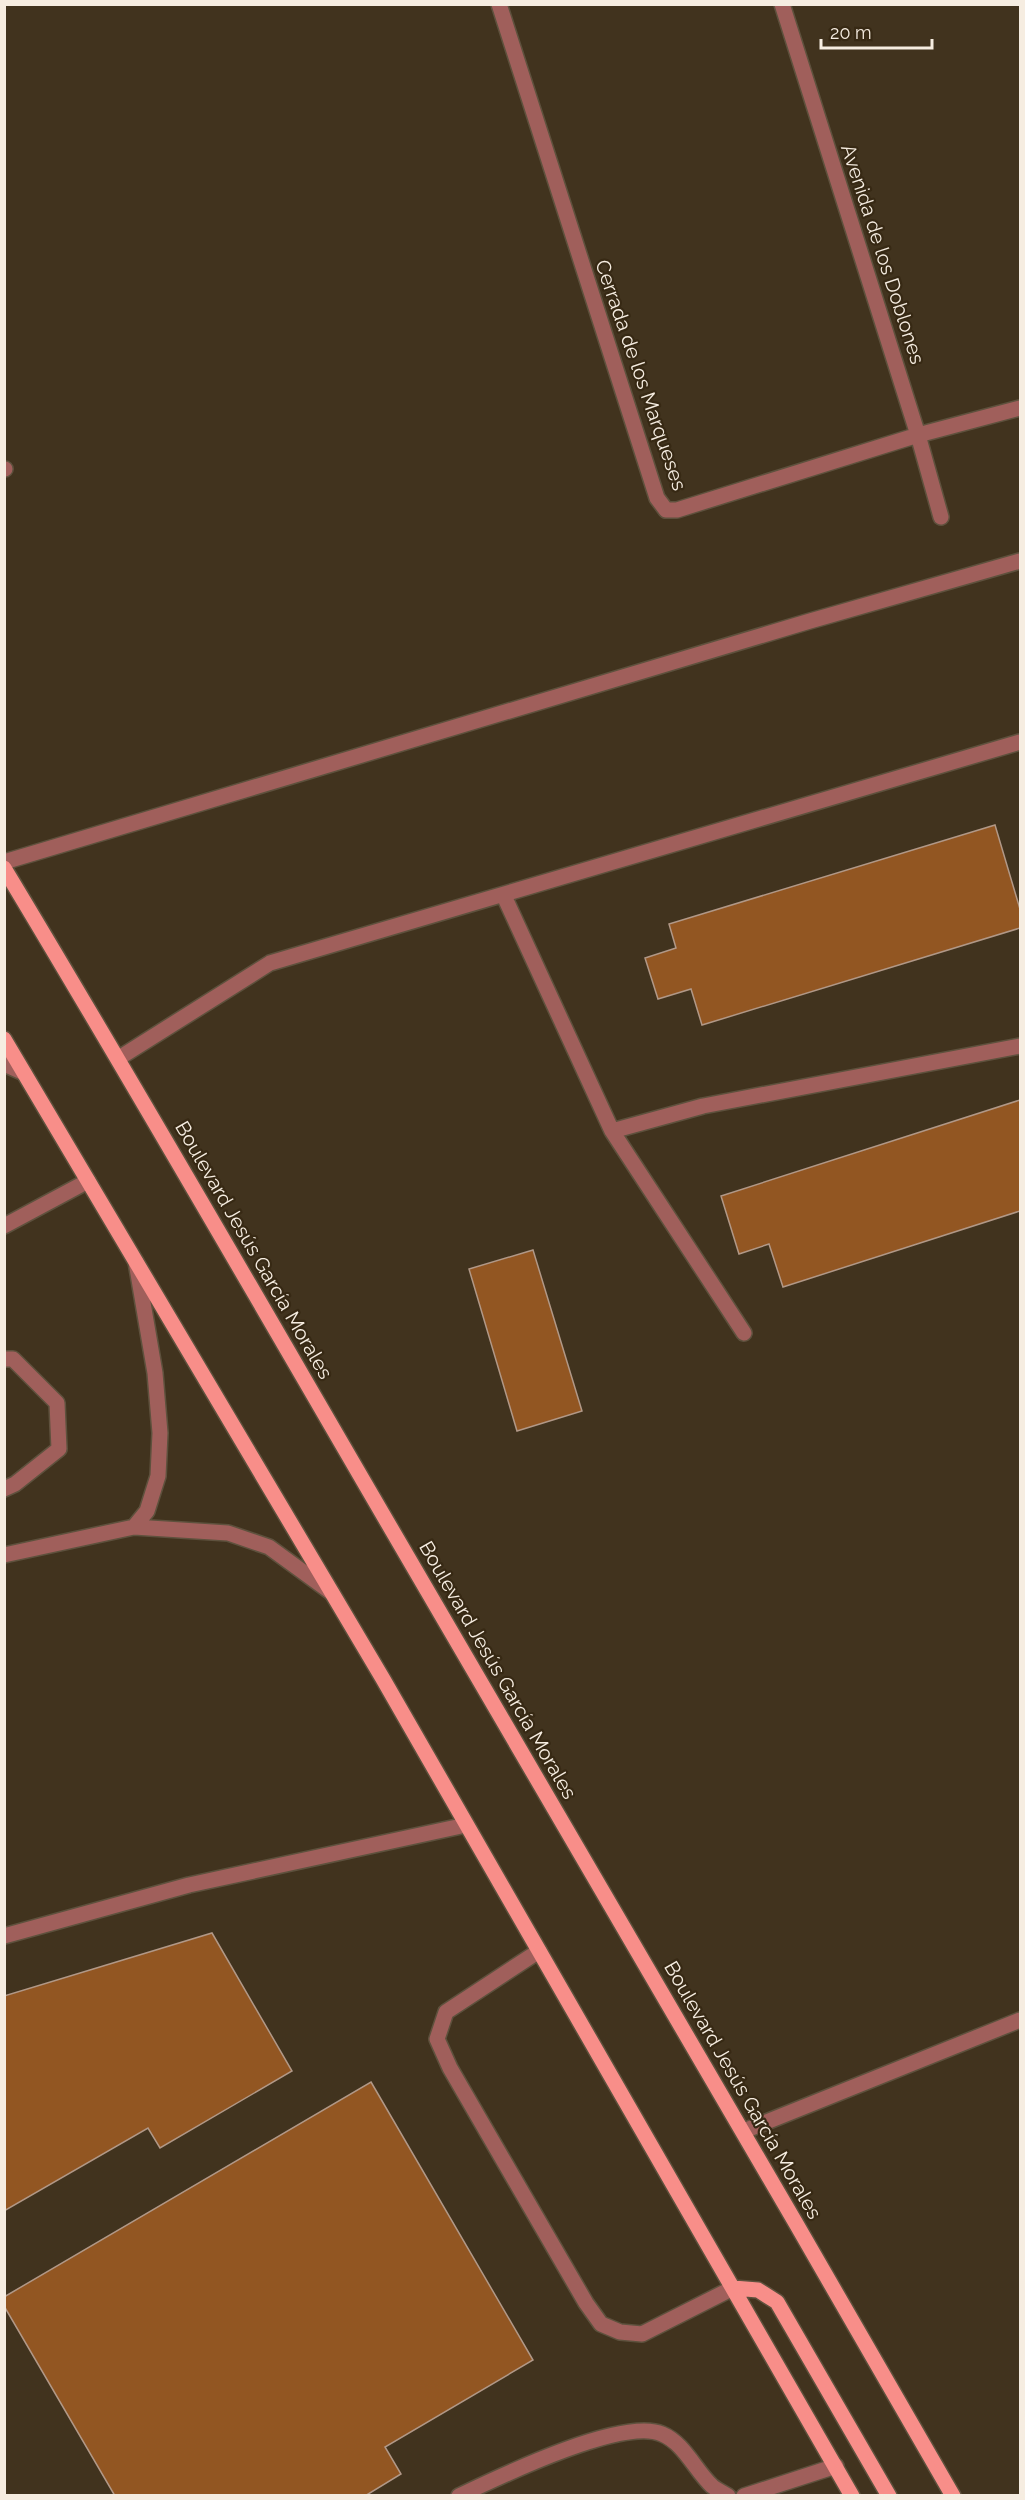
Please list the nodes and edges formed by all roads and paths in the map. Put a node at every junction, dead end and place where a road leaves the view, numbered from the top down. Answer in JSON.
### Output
{"nodes":[{"id":1,"x":498,"y":4,"type":"edge"},
{"id":2,"x":782,"y":4,"type":"edge"},
{"id":3,"x":1020,"y":408,"type":"edge"},
{"id":4,"x":918,"y":435,"type":"junction"},
{"id":5,"x":941,"y":517,"type":"dead end"},
{"id":6,"x":1020,"y":561,"type":"edge"},
{"id":7,"x":1020,"y":742,"type":"edge"},
{"id":8,"x":4,"y":862,"type":"edge"},
{"id":9,"x":4,"y":868,"type":"edge"},
{"id":10,"x":504,"y":896,"type":"junction"},
{"id":11,"x":4,"y":1040,"type":"edge"},
{"id":12,"x":1020,"y":1046,"type":"edge"},
{"id":13,"x":119,"y":1058,"type":"junction"},
{"id":14,"x":4,"y":1064,"type":"edge"},
{"id":15,"x":24,"y":1073,"type":"junction"},
{"id":16,"x":612,"y":1131,"type":"junction"},
{"id":17,"x":88,"y":1181,"type":"junction"},
{"id":18,"x":4,"y":1226,"type":"edge"},
{"id":19,"x":136,"y":1261,"type":"junction"},
{"id":20,"x":744,"y":1333,"type":"dead end"},
{"id":21,"x":4,"y":1359,"type":"edge"},
{"id":22,"x":4,"y":1489,"type":"edge"},
{"id":23,"x":134,"y":1527,"type":"junction"},
{"id":24,"x":4,"y":1555,"type":"edge"},
{"id":25,"x":332,"y":1593,"type":"junction"},
{"id":26,"x":466,"y":1825,"type":"junction"},
{"id":27,"x":4,"y":1936,"type":"edge"},
{"id":28,"x":539,"y":1951,"type":"junction"},
{"id":29,"x":1020,"y":2020,"type":"edge"},
{"id":30,"x":744,"y":2132,"type":"junction"},
{"id":31,"x":733,"y":2288,"type":"junction"},
{"id":32,"x":836,"y":2466,"type":"junction"},
{"id":33,"x":459,"y":2496,"type":"edge"},
{"id":34,"x":728,"y":2496,"type":"edge"},
{"id":35,"x":744,"y":2496,"type":"edge"},
{"id":36,"x":852,"y":2496,"type":"edge"},
{"id":37,"x":889,"y":2496,"type":"edge"},
{"id":38,"x":953,"y":2496,"type":"edge"}],
"edges":[{"from":1,"to":4,"type":"street","name":"Cerrada de los Marqueses"},
{"from":2,"to":4,"type":"street","name":"Avenida de los Doblones"},
{"from":3,"to":4,"type":"street","name":"Cerrada de los Marqueses"},
{"from":4,"to":5,"type":"street","name":"Avenida de los Doblones"},
{"from":6,"to":8,"type":"street"},
{"from":7,"to":10,"type":"street"},
{"from":9,"to":13,"type":"main road","name":"Boulevard Jesús García Morales"},
{"from":10,"to":13,"type":"street"},
{"from":10,"to":16,"type":"street"},
{"from":11,"to":15,"type":"main road"},
{"from":12,"to":16,"type":"street"},
{"from":13,"to":30,"type":"main road","name":"Boulevard Jesús García Morales"},
{"from":14,"to":15,"type":"street"},
{"from":15,"to":17,"type":"main road"},
{"from":16,"to":20,"type":"street"},
{"from":17,"to":18,"type":"street"},
{"from":17,"to":19,"type":"main road"},
{"from":19,"to":23,"type":"street"},
{"from":19,"to":25,"type":"main road"},
{"from":21,"to":22,"type":"street"},
{"from":23,"to":24,"type":"street"},
{"from":23,"to":25,"type":"street"},
{"from":25,"to":26,"type":"main road"},
{"from":26,"to":27,"type":"street"},
{"from":26,"to":28,"type":"main road"},
{"from":28,"to":31,"type":"main road"},
{"from":28,"to":31,"type":"street"},
{"from":29,"to":30,"type":"street"},
{"from":30,"to":38,"type":"main road","name":"Boulevard Jesús García Morales"},
{"from":31,"to":32,"type":"main road"},
{"from":31,"to":37,"type":"main road"},
{"from":32,"to":35,"type":"street"},
{"from":32,"to":36,"type":"main road"},
{"from":33,"to":34,"type":"street"}]}
